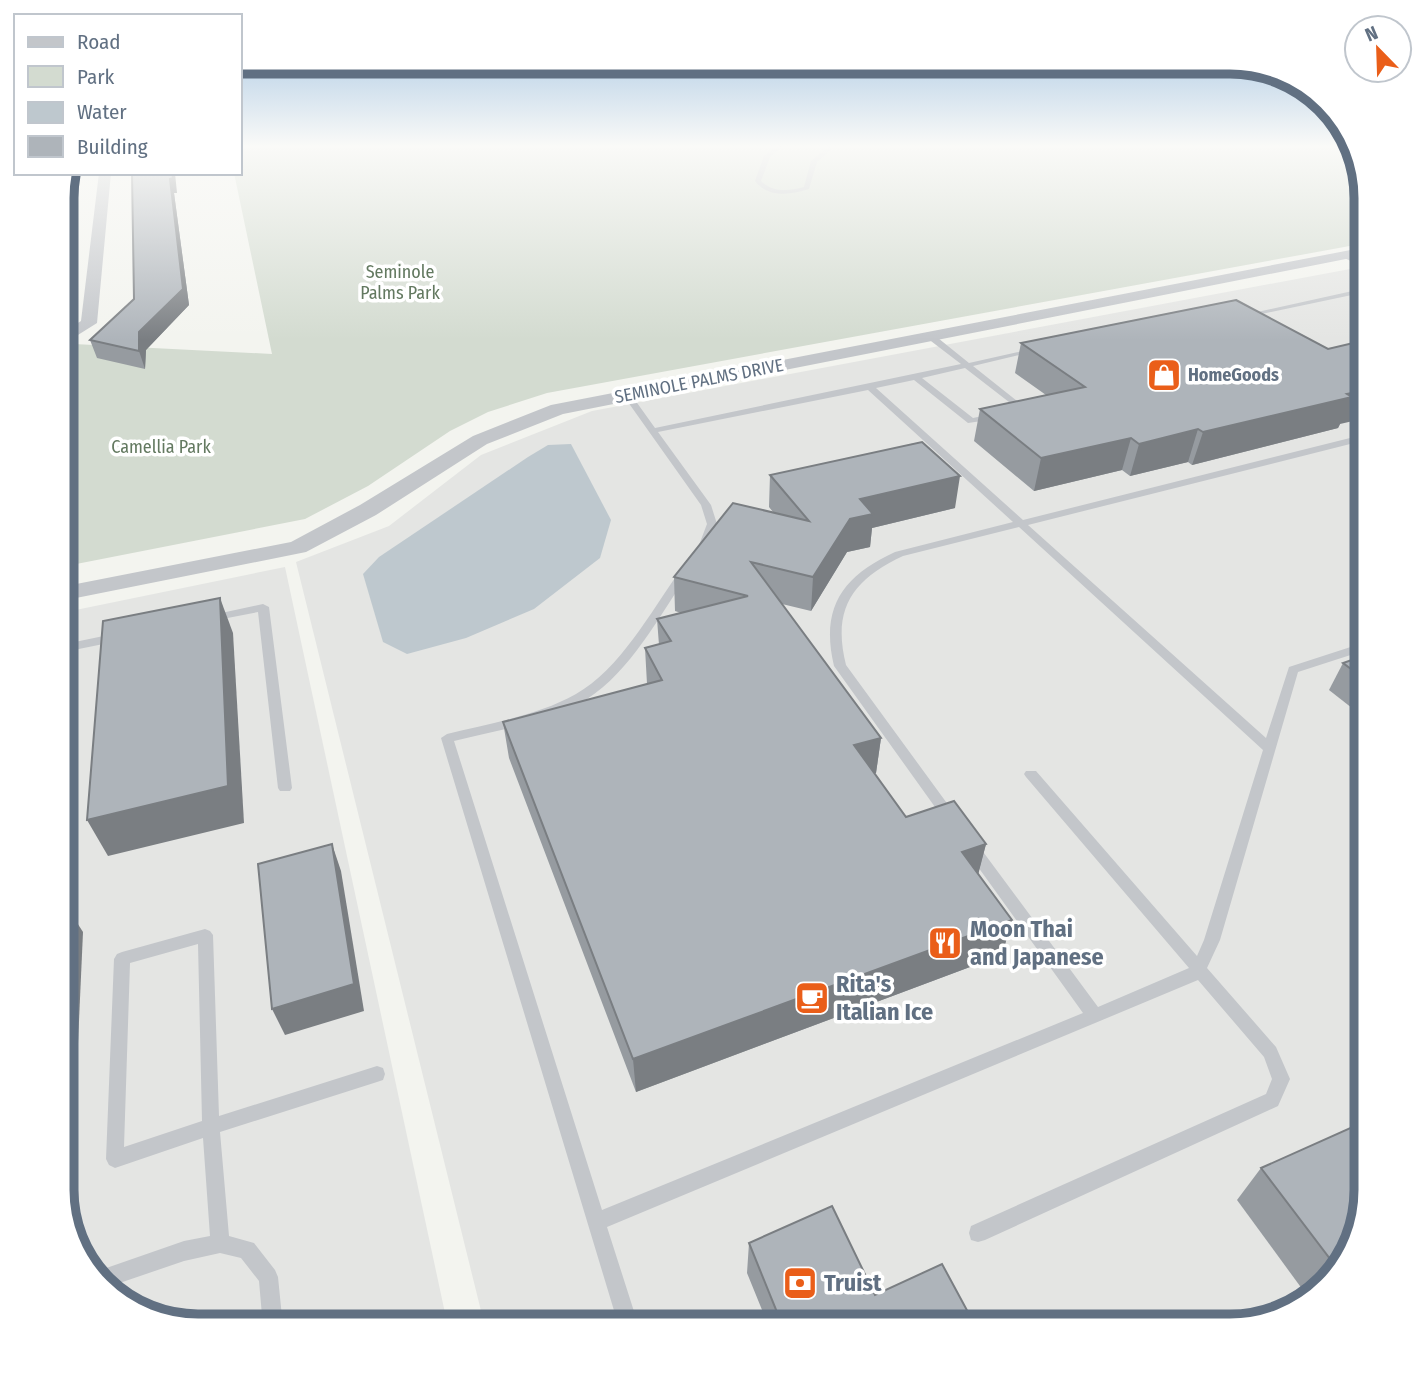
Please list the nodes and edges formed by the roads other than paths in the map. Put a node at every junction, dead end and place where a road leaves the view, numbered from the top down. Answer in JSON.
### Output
{"nodes":[{"id":1,"x":101,"y":211,"type":"edge"},
{"id":2,"x":1354,"y":253,"type":"edge"},
{"id":3,"x":1342,"y":255,"type":"junction"},
{"id":4,"x":1354,"y":260,"type":"edge"},
{"id":5,"x":1354,"y":293,"type":"edge"},
{"id":6,"x":1248,"y":322,"type":"edge"},
{"id":7,"x":74,"y":332,"type":"edge"},
{"id":8,"x":930,"y":336,"type":"junction"},
{"id":9,"x":1044,"y":348,"type":"edge"},
{"id":10,"x":970,"y":367,"type":"junction"},
{"id":11,"x":917,"y":378,"type":"junction"},
{"id":12,"x":870,"y":387,"type":"junction"},
{"id":13,"x":627,"y":395,"type":"junction"},
{"id":14,"x":1012,"y":412,"type":"edge"},
{"id":15,"x":998,"y":415,"type":"edge"},
{"id":16,"x":652,"y":431,"type":"junction"},
{"id":17,"x":1354,"y":441,"type":"edge"},
{"id":18,"x":1021,"y":524,"type":"junction"},
{"id":19,"x":74,"y":591,"type":"edge"},
{"id":20,"x":197,"y":621,"type":"edge"},
{"id":21,"x":130,"y":635,"type":"edge"},
{"id":22,"x":74,"y":646,"type":"edge"},
{"id":23,"x":1354,"y":650,"type":"edge"},
{"id":24,"x":1270,"y":749,"type":"junction"},
{"id":25,"x":1031,"y":774,"type":"dead end"},
{"id":26,"x":285,"y":788,"type":"dead end"},
{"id":27,"x":956,"y":825,"type":"edge"},
{"id":28,"x":964,"y":836,"type":"edge"},
{"id":29,"x":1199,"y":969,"type":"junction"},
{"id":30,"x":1095,"y":1016,"type":"junction"},
{"id":31,"x":377,"y":1074,"type":"dead end"},
{"id":32,"x":211,"y":1127,"type":"junction"},
{"id":33,"x":596,"y":1222,"type":"junction"},
{"id":34,"x":978,"y":1233,"type":"dead end"},
{"id":35,"x":220,"y":1243,"type":"junction"},
{"id":36,"x":109,"y":1277,"type":"edge"},
{"id":37,"x":272,"y":1314,"type":"edge"},
{"id":38,"x":625,"y":1314,"type":"edge"}],
"edges":[{"from":1,"to":7,"type":"street"},
{"from":2,"to":3,"type":"street","name":"SEMINOLE PALMS DRIVE"},
{"from":3,"to":4,"type":"lane"},
{"from":3,"to":8,"type":"street","name":"SEMINOLE PALMS DRIVE"},
{"from":5,"to":6,"type":"lane"},
{"from":8,"to":10,"type":"lane"},
{"from":8,"to":13,"type":"street","name":"SEMINOLE PALMS DRIVE"},
{"from":9,"to":10,"type":"lane"},
{"from":10,"to":11,"type":"lane"},
{"from":10,"to":14,"type":"lane"},
{"from":11,"to":12,"type":"lane"},
{"from":11,"to":15,"type":"lane"},
{"from":12,"to":16,"type":"lane"},
{"from":12,"to":18,"type":"lane"},
{"from":13,"to":16,"type":"lane"},
{"from":13,"to":19,"type":"street","name":"SEMINOLE PALMS DRIVE"},
{"from":16,"to":33,"type":"lane"},
{"from":17,"to":18,"type":"lane"},
{"from":18,"to":24,"type":"lane"},
{"from":18,"to":27,"type":"lane"},
{"from":20,"to":26,"type":"lane"},
{"from":21,"to":22,"type":"lane"},
{"from":23,"to":24,"type":"lane"},
{"from":24,"to":29,"type":"lane"},
{"from":25,"to":29,"type":"lane"},
{"from":28,"to":30,"type":"lane"},
{"from":29,"to":30,"type":"lane"},
{"from":29,"to":34,"type":"lane"},
{"from":30,"to":33,"type":"lane"},
{"from":31,"to":32,"type":"lane"},
{"from":32,"to":32,"type":"lane"},
{"from":32,"to":35,"type":"lane"},
{"from":33,"to":38,"type":"lane"},
{"from":35,"to":36,"type":"lane"},
{"from":35,"to":37,"type":"lane"}]}
